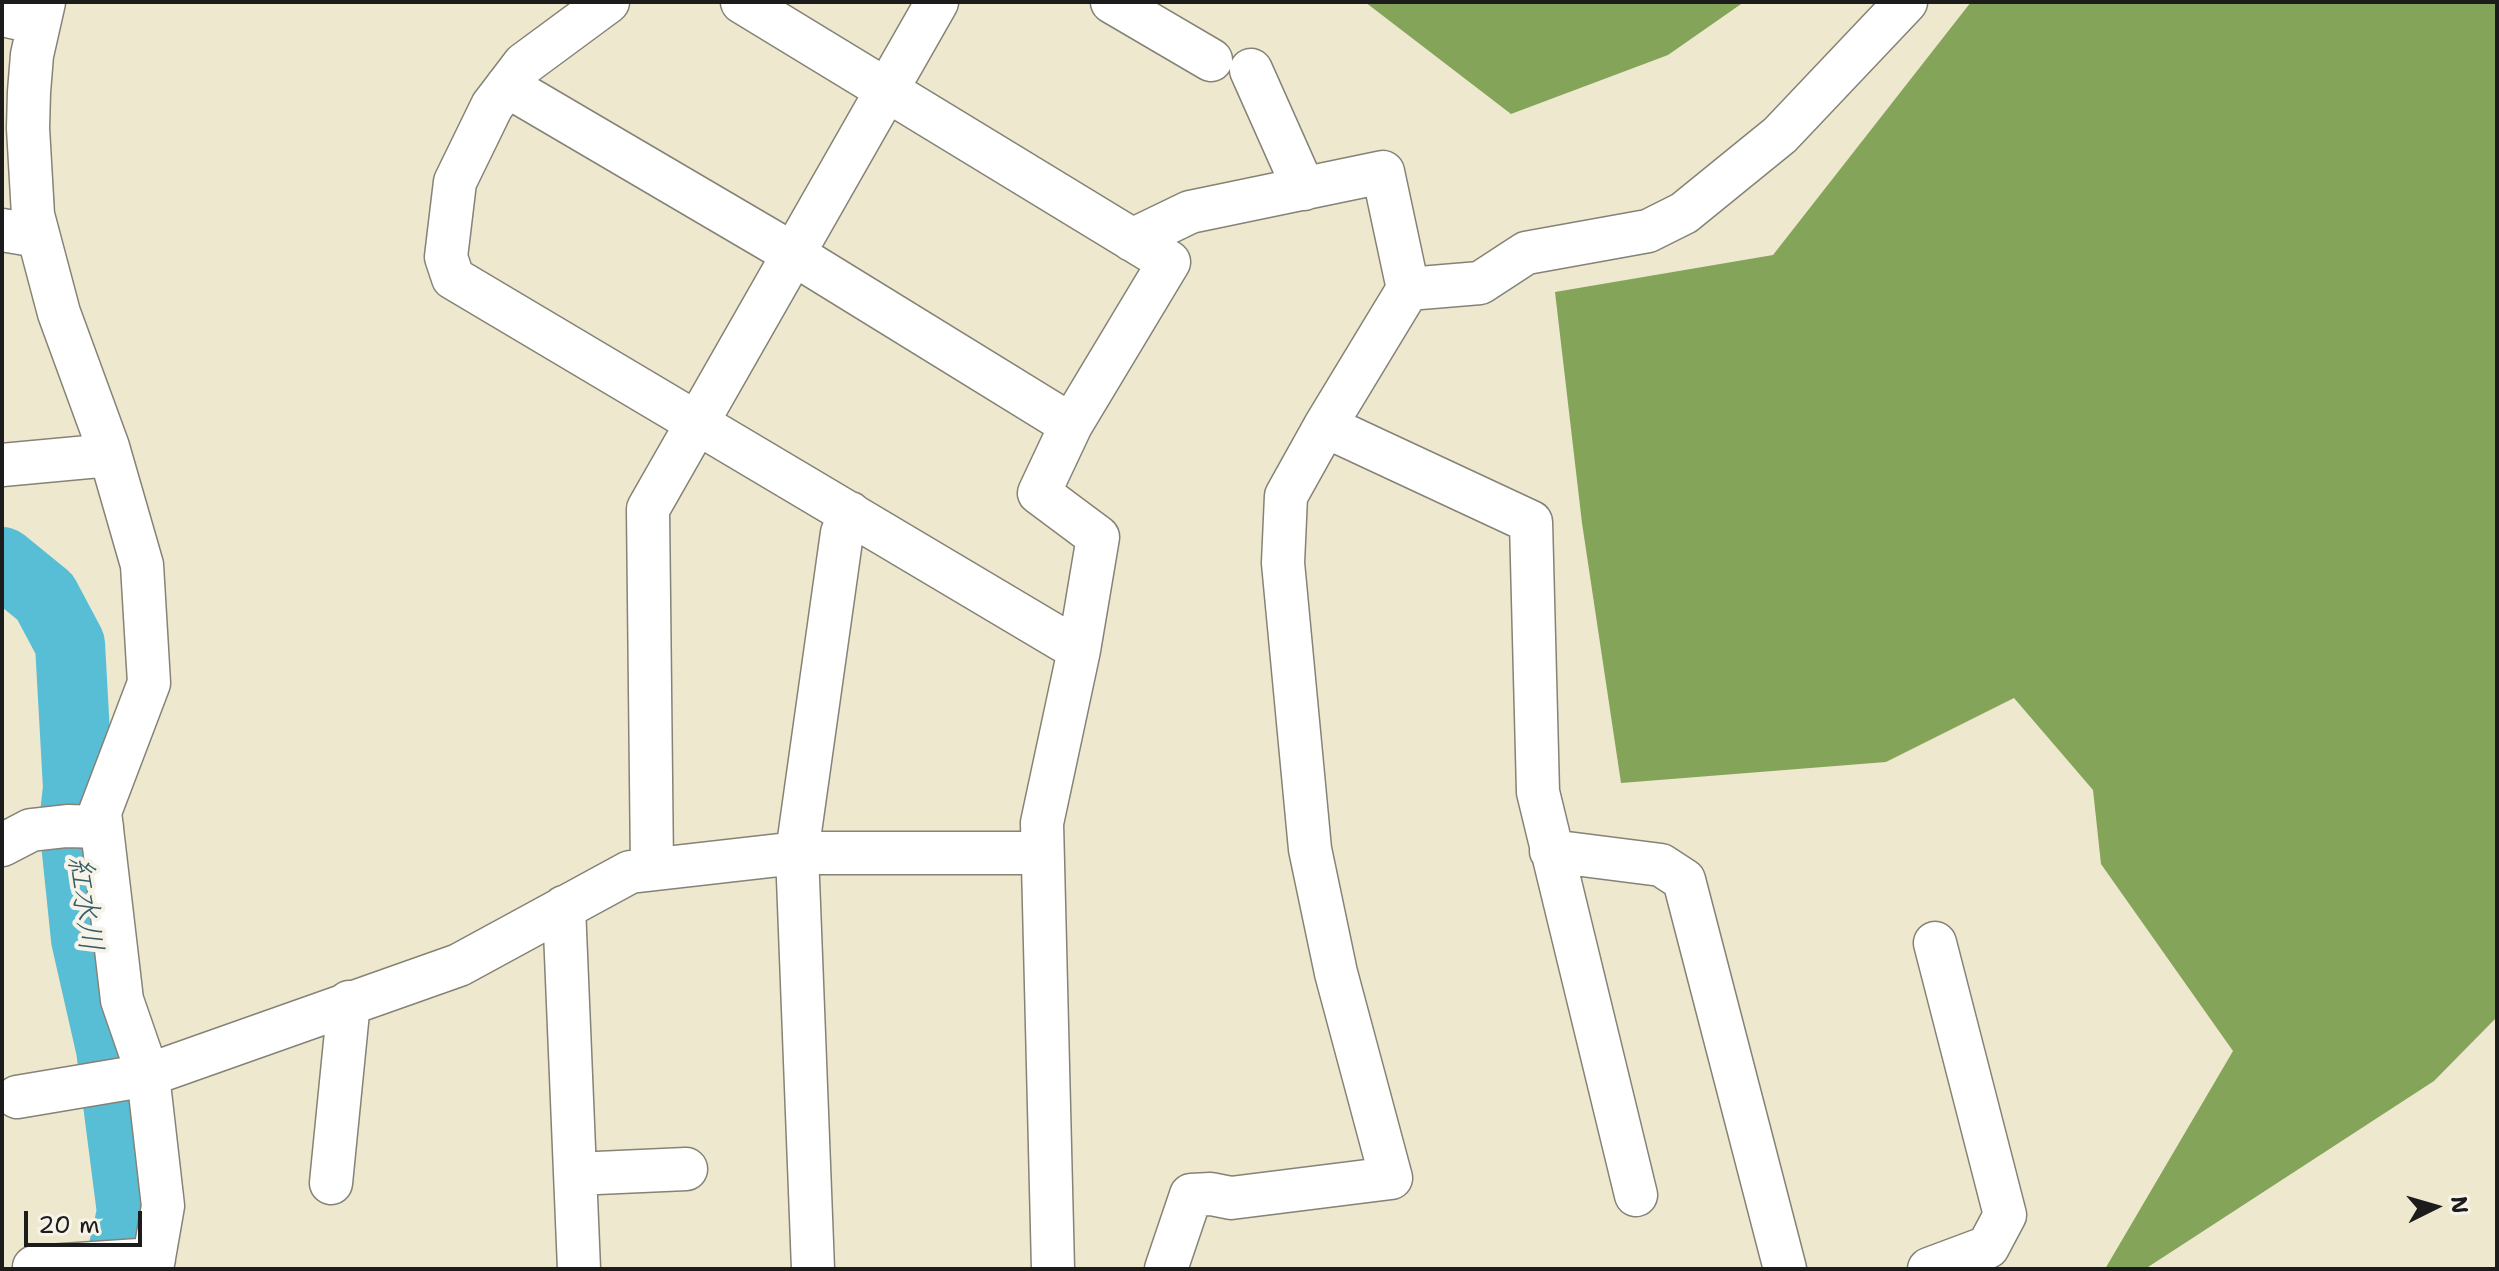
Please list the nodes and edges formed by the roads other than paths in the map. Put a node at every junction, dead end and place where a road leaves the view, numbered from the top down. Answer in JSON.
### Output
{"nodes":[{"id":1,"x":608,"y":2,"type":"edge"},
{"id":2,"x":742,"y":2,"type":"edge"},
{"id":3,"x":937,"y":2,"type":"edge"},
{"id":4,"x":1112,"y":2,"type":"edge"},
{"id":5,"x":1906,"y":2,"type":"edge"},
{"id":6,"x":29,"y":13,"type":"edge"},
{"id":7,"x":1211,"y":60,"type":"dead end"},
{"id":8,"x":1251,"y":70,"type":"dead end"},
{"id":9,"x":507,"y":86,"type":"junction"},
{"id":10,"x":888,"y":91,"type":"junction"},
{"id":11,"x":1304,"y":189,"type":"junction"},
{"id":12,"x":20,"y":233,"type":"edge"},
{"id":13,"x":1132,"y":240,"type":"junction"},
{"id":14,"x":795,"y":255,"type":"junction"},
{"id":15,"x":1408,"y":289,"type":"junction"},
{"id":16,"x":698,"y":422,"type":"junction"},
{"id":17,"x":1071,"y":425,"type":"junction"},
{"id":18,"x":1325,"y":426,"type":"junction"},
{"id":19,"x":110,"y":455,"type":"junction"},
{"id":20,"x":2,"y":465,"type":"edge"},
{"id":21,"x":850,"y":513,"type":"junction"},
{"id":22,"x":1079,"y":650,"type":"junction"},
{"id":23,"x":85,"y":826,"type":"junction"},
{"id":24,"x":2,"y":845,"type":"edge"},
{"id":25,"x":1551,"y":851,"type":"junction"},
{"id":26,"x":797,"y":853,"type":"junction"},
{"id":27,"x":1042,"y":853,"type":"junction"},
{"id":28,"x":652,"y":868,"type":"junction"},
{"id":29,"x":564,"y":907,"type":"junction"},
{"id":30,"x":1935,"y":943,"type":"dead end"},
{"id":31,"x":349,"y":1002,"type":"junction"},
{"id":32,"x":148,"y":1075,"type":"junction"},
{"id":33,"x":17,"y":1097,"type":"dead end"},
{"id":34,"x":686,"y":1169,"type":"dead end"},
{"id":35,"x":575,"y":1174,"type":"junction"},
{"id":36,"x":331,"y":1183,"type":"dead end"},
{"id":37,"x":1636,"y":1195,"type":"dead end"},
{"id":38,"x":153,"y":1264,"type":"edge"},
{"id":39,"x":34,"y":1267,"type":"edge"},
{"id":40,"x":579,"y":1269,"type":"edge"},
{"id":41,"x":813,"y":1269,"type":"edge"},
{"id":42,"x":1053,"y":1269,"type":"edge"},
{"id":43,"x":1166,"y":1269,"type":"edge"},
{"id":44,"x":1785,"y":1269,"type":"edge"},
{"id":45,"x":1929,"y":1269,"type":"edge"}],
"edges":[{"from":1,"to":9,"type":"street"},
{"from":2,"to":10,"type":"street"},
{"from":3,"to":10,"type":"street"},
{"from":4,"to":7,"type":"street"},
{"from":5,"to":15,"type":"street"},
{"from":6,"to":12,"type":"street"},
{"from":8,"to":11,"type":"street"},
{"from":9,"to":14,"type":"street"},
{"from":9,"to":16,"type":"street"},
{"from":10,"to":13,"type":"street"},
{"from":10,"to":14,"type":"street"},
{"from":11,"to":13,"type":"street"},
{"from":11,"to":15,"type":"street"},
{"from":12,"to":19,"type":"street"},
{"from":13,"to":17,"type":"street"},
{"from":14,"to":16,"type":"street"},
{"from":14,"to":17,"type":"street"},
{"from":15,"to":18,"type":"street"},
{"from":16,"to":21,"type":"street"},
{"from":16,"to":28,"type":"street"},
{"from":17,"to":22,"type":"street"},
{"from":18,"to":25,"type":"street"},
{"from":18,"to":43,"type":"street"},
{"from":19,"to":20,"type":"street"},
{"from":19,"to":23,"type":"street"},
{"from":21,"to":22,"type":"street"},
{"from":21,"to":26,"type":"street"},
{"from":22,"to":27,"type":"street"},
{"from":23,"to":24,"type":"street"},
{"from":23,"to":32,"type":"street"},
{"from":25,"to":37,"type":"street"},
{"from":25,"to":44,"type":"street"},
{"from":26,"to":27,"type":"street"},
{"from":26,"to":28,"type":"street"},
{"from":26,"to":41,"type":"street"},
{"from":27,"to":42,"type":"street"},
{"from":28,"to":29,"type":"street"},
{"from":29,"to":31,"type":"street"},
{"from":29,"to":35,"type":"street"},
{"from":30,"to":45,"type":"street"},
{"from":31,"to":32,"type":"street"},
{"from":31,"to":36,"type":"street"},
{"from":32,"to":33,"type":"street"},
{"from":32,"to":38,"type":"street"},
{"from":34,"to":35,"type":"street"},
{"from":35,"to":40,"type":"street"},
{"from":38,"to":39,"type":"street"}]}
